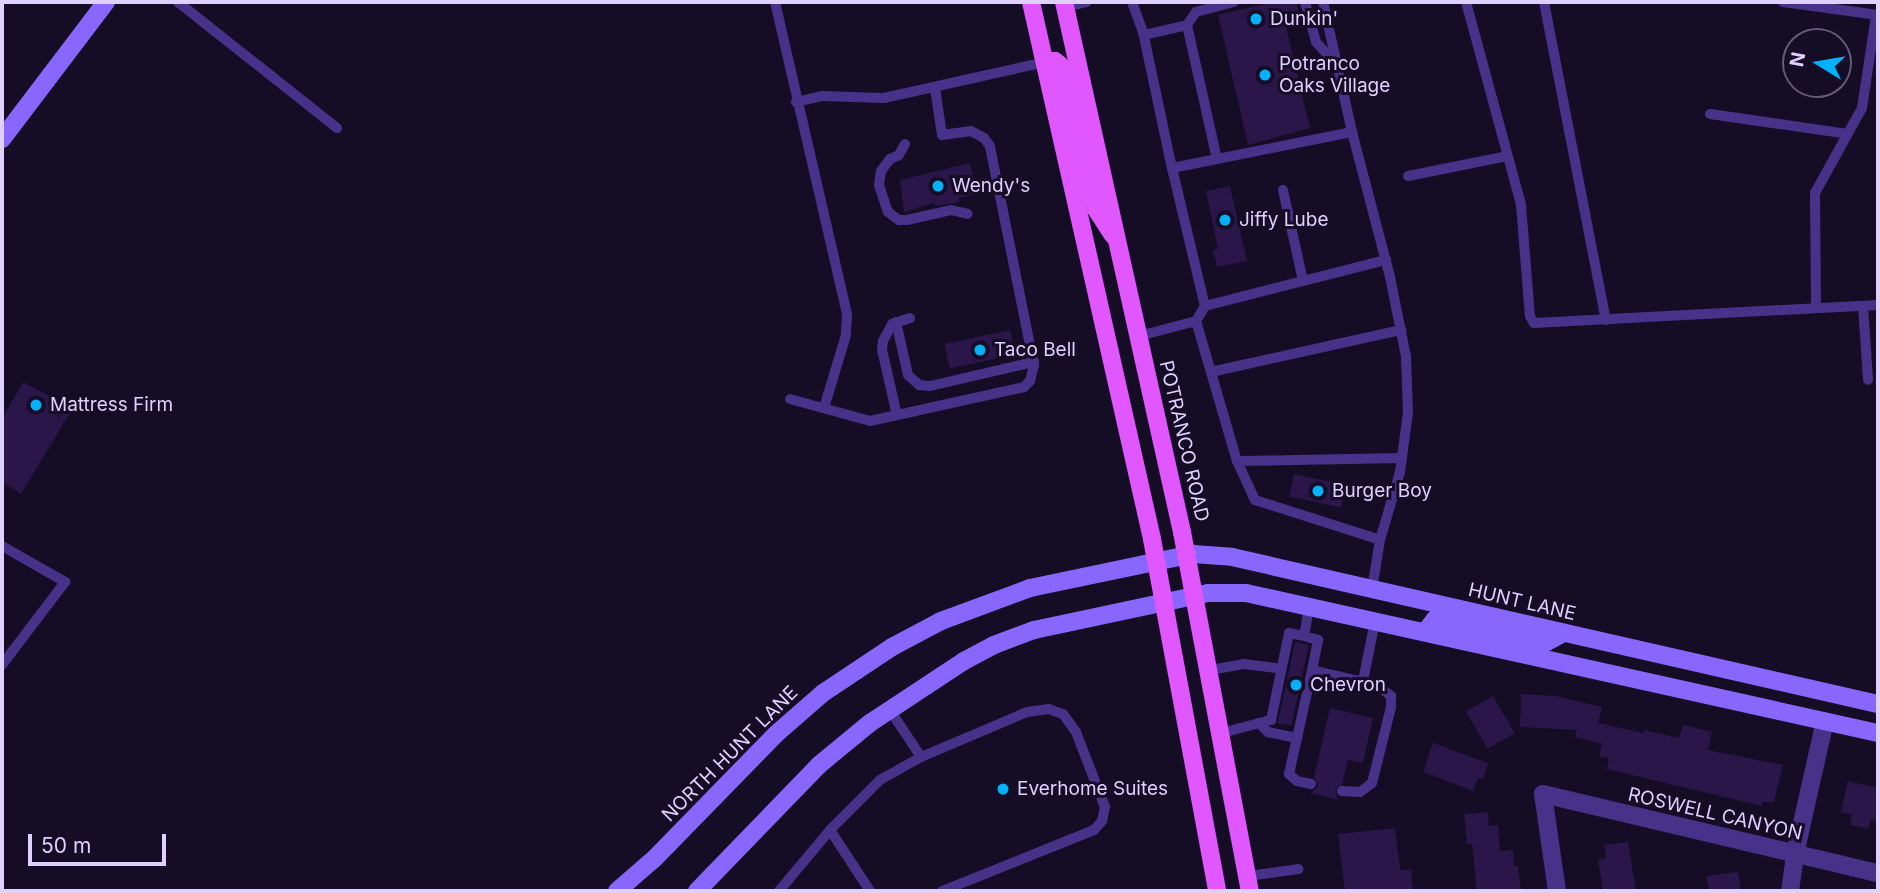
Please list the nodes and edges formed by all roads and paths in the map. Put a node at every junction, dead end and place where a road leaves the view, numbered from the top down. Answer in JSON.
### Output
{"nodes":[{"id":1,"x":106,"y":2,"type":"edge"},
{"id":2,"x":177,"y":2,"type":"edge"},
{"id":3,"x":775,"y":2,"type":"edge"},
{"id":4,"x":1031,"y":2,"type":"edge"},
{"id":5,"x":1086,"y":2,"type":"edge"},
{"id":6,"x":1132,"y":2,"type":"edge"},
{"id":7,"x":1234,"y":2,"type":"edge"},
{"id":8,"x":1305,"y":2,"type":"edge"},
{"id":9,"x":1323,"y":2,"type":"edge"},
{"id":10,"x":1466,"y":2,"type":"edge"},
{"id":11,"x":1544,"y":2,"type":"edge"},
{"id":12,"x":1783,"y":2,"type":"edge"},
{"id":13,"x":1061,"y":3,"type":"edge"},
{"id":14,"x":1877,"y":15,"type":"edge"},
{"id":15,"x":1187,"y":25,"type":"junction"},
{"id":16,"x":1144,"y":35,"type":"junction"},
{"id":17,"x":1045,"y":62,"type":"junction"},
{"id":18,"x":1337,"y":65,"type":"junction"},
{"id":19,"x":935,"y":88,"type":"junction"},
{"id":20,"x":796,"y":102,"type":"junction"},
{"id":21,"x":1710,"y":114,"type":"dead end"},
{"id":22,"x":337,"y":128,"type":"dead end"},
{"id":23,"x":1352,"y":132,"type":"junction"},
{"id":24,"x":1848,"y":134,"type":"junction"},
{"id":25,"x":2,"y":139,"type":"edge"},
{"id":26,"x":905,"y":144,"type":"dead end"},
{"id":27,"x":1507,"y":156,"type":"junction"},
{"id":28,"x":1217,"y":159,"type":"junction"},
{"id":29,"x":1172,"y":169,"type":"junction"},
{"id":30,"x":1408,"y":176,"type":"dead end"},
{"id":31,"x":1283,"y":190,"type":"dead end"},
{"id":32,"x":968,"y":214,"type":"dead end"},
{"id":33,"x":1117,"y":239,"type":"junction"},
{"id":34,"x":1386,"y":260,"type":"junction"},
{"id":35,"x":1303,"y":281,"type":"junction"},
{"id":36,"x":1878,"y":305,"type":"edge"},
{"id":37,"x":1205,"y":306,"type":"junction"},
{"id":38,"x":1863,"y":306,"type":"junction"},
{"id":39,"x":1816,"y":308,"type":"junction"},
{"id":40,"x":910,"y":318,"type":"dead end"},
{"id":41,"x":1606,"y":320,"type":"junction"},
{"id":42,"x":1196,"y":321,"type":"junction"},
{"id":43,"x":896,"y":322,"type":"junction"},
{"id":44,"x":1401,"y":330,"type":"junction"},
{"id":45,"x":1139,"y":336,"type":"junction"},
{"id":46,"x":1034,"y":362,"type":"junction"},
{"id":47,"x":1211,"y":372,"type":"junction"},
{"id":48,"x":1868,"y":380,"type":"dead end"},
{"id":49,"x":790,"y":400,"type":"dead end"},
{"id":50,"x":824,"y":408,"type":"junction"},
{"id":51,"x":897,"y":415,"type":"junction"},
{"id":52,"x":1402,"y":458,"type":"junction"},
{"id":53,"x":1237,"y":461,"type":"junction"},
{"id":54,"x":1380,"y":540,"type":"junction"},
{"id":55,"x":2,"y":547,"type":"edge"},
{"id":56,"x":1186,"y":555,"type":"junction"},
{"id":57,"x":1156,"y":561,"type":"junction"},
{"id":58,"x":1372,"y":589,"type":"junction"},
{"id":59,"x":1195,"y":595,"type":"junction"},
{"id":60,"x":1164,"y":601,"type":"junction"},
{"id":61,"x":1309,"y":606,"type":"junction"},
{"id":62,"x":1375,"y":621,"type":"junction"},
{"id":63,"x":1424,"y":632,"type":"junction"},
{"id":64,"x":1563,"y":633,"type":"junction"},
{"id":65,"x":1304,"y":636,"type":"junction"},
{"id":66,"x":2,"y":665,"type":"edge"},
{"id":67,"x":1281,"y":669,"type":"junction"},
{"id":68,"x":1210,"y":670,"type":"junction"},
{"id":69,"x":1312,"y":670,"type":"junction"},
{"id":70,"x":1363,"y":681,"type":"junction"},
{"id":71,"x":1878,"y":704,"type":"edge"},
{"id":72,"x":890,"y":710,"type":"junction"},
{"id":73,"x":1825,"y":720,"type":"junction"},
{"id":74,"x":1259,"y":723,"type":"junction"},
{"id":75,"x":1222,"y":733,"type":"junction"},
{"id":76,"x":1878,"y":733,"type":"edge"},
{"id":77,"x":1297,"y":738,"type":"junction"},
{"id":78,"x":920,"y":757,"type":"junction"},
{"id":79,"x":1311,"y":784,"type":"dead end"},
{"id":80,"x":1342,"y":791,"type":"dead end"},
{"id":81,"x":830,"y":830,"type":"junction"},
{"id":82,"x":1795,"y":854,"type":"junction"},
{"id":83,"x":1299,"y":869,"type":"dead end"},
{"id":84,"x":1878,"y":873,"type":"edge"},
{"id":85,"x":1249,"y":884,"type":"edge"},
{"id":86,"x":1216,"y":886,"type":"edge"},
{"id":87,"x":617,"y":891,"type":"edge"},
{"id":88,"x":697,"y":891,"type":"edge"},
{"id":89,"x":779,"y":891,"type":"edge"},
{"id":90,"x":870,"y":891,"type":"edge"},
{"id":91,"x":942,"y":891,"type":"edge"},
{"id":92,"x":1557,"y":891,"type":"edge"},
{"id":93,"x":1790,"y":891,"type":"edge"}],
"edges":[{"from":1,"to":25,"type":"main road"},
{"from":2,"to":22,"type":"lane"},
{"from":3,"to":20,"type":"lane"},
{"from":4,"to":17,"type":"main road"},
{"from":5,"to":13,"type":"lane"},
{"from":6,"to":16,"type":"lane"},
{"from":7,"to":15,"type":"lane"},
{"from":8,"to":18,"type":"lane"},
{"from":9,"to":18,"type":"lane"},
{"from":10,"to":27,"type":"lane"},
{"from":11,"to":41,"type":"lane"},
{"from":12,"to":14,"type":"lane"},
{"from":13,"to":33,"type":"main road","name":"POTRANCO ROAD"},
{"from":14,"to":24,"type":"lane"},
{"from":15,"to":16,"type":"lane"},
{"from":15,"to":28,"type":"lane"},
{"from":16,"to":29,"type":"lane"},
{"from":17,"to":19,"type":"lane"},
{"from":17,"to":33,"type":"main road"},
{"from":17,"to":57,"type":"main road"},
{"from":18,"to":23,"type":"lane"},
{"from":19,"to":20,"type":"lane"},
{"from":19,"to":46,"type":"lane"},
{"from":20,"to":50,"type":"lane"},
{"from":21,"to":24,"type":"lane"},
{"from":23,"to":28,"type":"lane"},
{"from":23,"to":34,"type":"lane"},
{"from":24,"to":39,"type":"lane"},
{"from":26,"to":32,"type":"lane"},
{"from":27,"to":30,"type":"lane"},
{"from":27,"to":41,"type":"lane"},
{"from":28,"to":29,"type":"lane"},
{"from":29,"to":37,"type":"lane"},
{"from":31,"to":35,"type":"lane"},
{"from":33,"to":45,"type":"main road","name":"POTRANCO ROAD"},
{"from":34,"to":35,"type":"lane"},
{"from":34,"to":44,"type":"lane"},
{"from":35,"to":37,"type":"lane"},
{"from":36,"to":38,"type":"lane"},
{"from":37,"to":42,"type":"lane"},
{"from":38,"to":39,"type":"lane"},
{"from":38,"to":48,"type":"lane"},
{"from":39,"to":41,"type":"lane"},
{"from":40,"to":43,"type":"lane"},
{"from":42,"to":45,"type":"lane"},
{"from":42,"to":47,"type":"lane"},
{"from":43,"to":46,"type":"lane"},
{"from":43,"to":51,"type":"lane"},
{"from":44,"to":47,"type":"lane"},
{"from":44,"to":52,"type":"lane"},
{"from":45,"to":56,"type":"main road","name":"POTRANCO ROAD"},
{"from":46,"to":51,"type":"lane"},
{"from":47,"to":53,"type":"lane"},
{"from":49,"to":50,"type":"lane"},
{"from":50,"to":51,"type":"lane"},
{"from":52,"to":53,"type":"lane"},
{"from":52,"to":54,"type":"lane"},
{"from":53,"to":54,"type":"lane"},
{"from":54,"to":58,"type":"lane"},
{"from":55,"to":66,"type":"lane"},
{"from":56,"to":57,"type":"main road","name":"HUNT LANE"},
{"from":56,"to":58,"type":"main road","name":"HUNT LANE"},
{"from":56,"to":59,"type":"main road","name":"POTRANCO ROAD"},
{"from":57,"to":60,"type":"main road"},
{"from":57,"to":87,"type":"main road","name":"NORTH HUNT LANE"},
{"from":58,"to":64,"type":"main road","name":"HUNT LANE"},
{"from":59,"to":60,"type":"main road"},
{"from":59,"to":61,"type":"main road"},
{"from":59,"to":68,"type":"main road","name":"POTRANCO ROAD"},
{"from":60,"to":72,"type":"main road"},
{"from":60,"to":86,"type":"main road"},
{"from":61,"to":62,"type":"main road"},
{"from":61,"to":65,"type":"lane"},
{"from":62,"to":63,"type":"main road"},
{"from":62,"to":70,"type":"lane"},
{"from":63,"to":64,"type":"main road"},
{"from":63,"to":73,"type":"main road"},
{"from":64,"to":71,"type":"main road","name":"HUNT LANE"},
{"from":65,"to":67,"type":"lane"},
{"from":65,"to":69,"type":"lane"},
{"from":67,"to":68,"type":"lane"},
{"from":67,"to":74,"type":"lane"},
{"from":68,"to":75,"type":"main road","name":"POTRANCO ROAD"},
{"from":69,"to":70,"type":"lane"},
{"from":69,"to":77,"type":"lane"},
{"from":70,"to":80,"type":"lane"},
{"from":72,"to":78,"type":"lane"},
{"from":72,"to":88,"type":"main road"},
{"from":73,"to":76,"type":"main road"},
{"from":73,"to":82,"type":"street"},
{"from":74,"to":75,"type":"lane"},
{"from":74,"to":77,"type":"lane"},
{"from":75,"to":85,"type":"main road","name":"POTRANCO ROAD"},
{"from":77,"to":79,"type":"lane"},
{"from":78,"to":81,"type":"lane"},
{"from":78,"to":91,"type":"lane"},
{"from":81,"to":89,"type":"lane"},
{"from":81,"to":90,"type":"lane"},
{"from":82,"to":84,"type":"street","name":"ROSWELL CANYON"},
{"from":82,"to":92,"type":"street","name":"ROSWELL CANYON"},
{"from":82,"to":93,"type":"street"},
{"from":83,"to":85,"type":"lane"},
{"from":85,"to":86,"type":"main road"}]}
